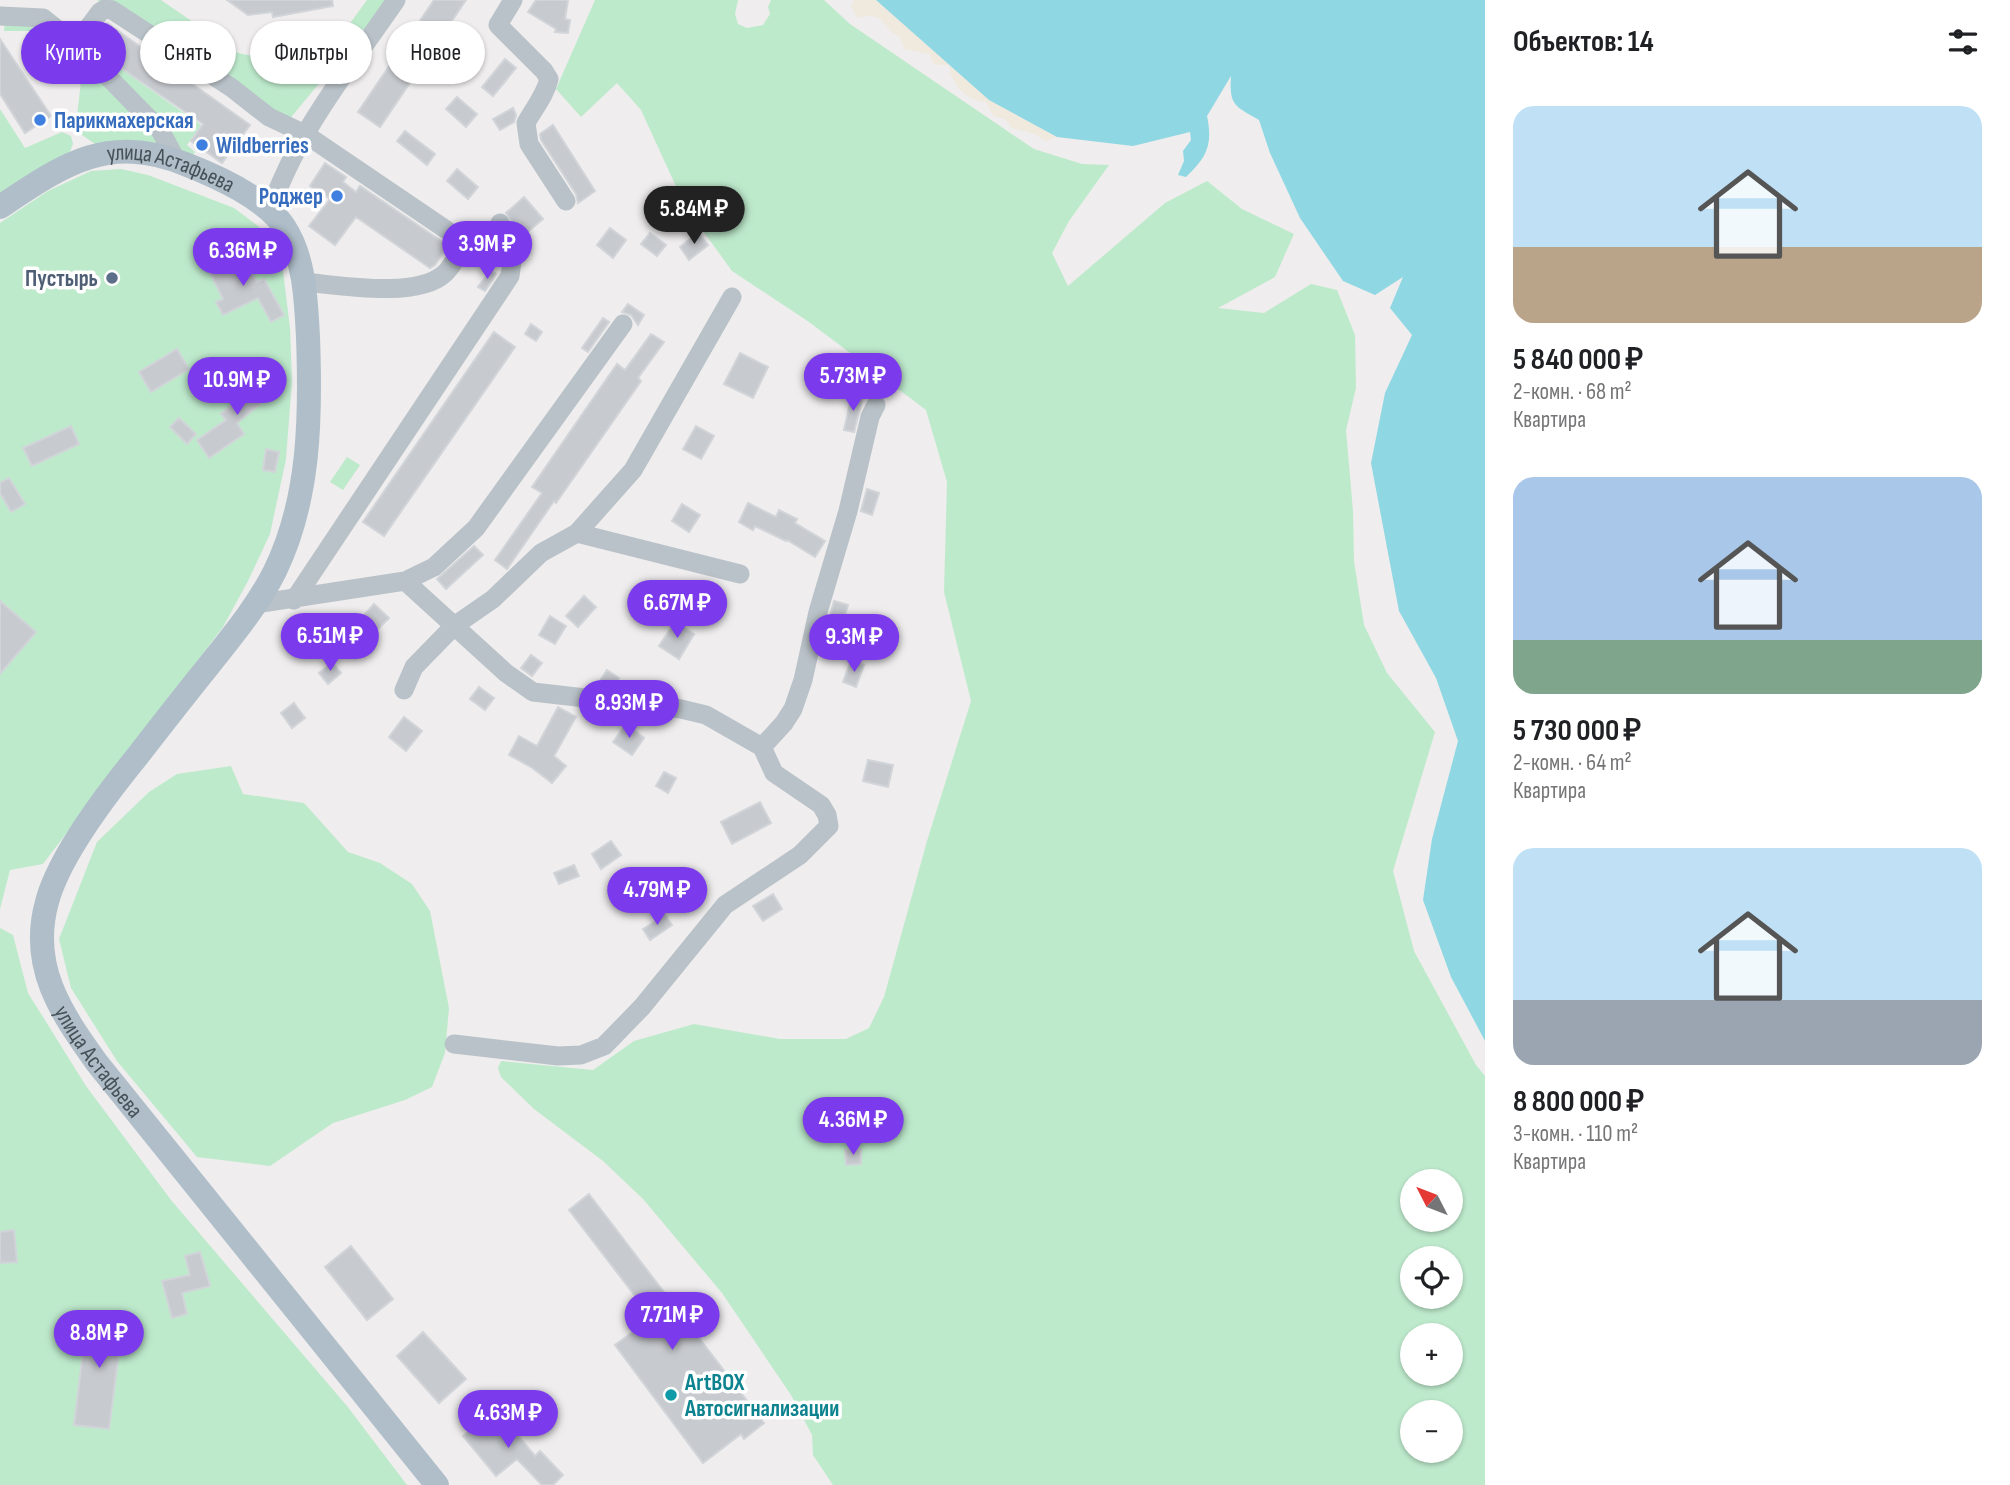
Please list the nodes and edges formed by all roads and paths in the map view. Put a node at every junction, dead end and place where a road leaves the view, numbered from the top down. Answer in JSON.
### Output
{"nodes":[{"id":1,"x":396,"y":0,"type":"edge"},
{"id":2,"x":513,"y":0,"type":"edge"},
{"id":3,"x":0,"y":16,"type":"edge"},
{"id":4,"x":47,"y":21,"type":"edge"},
{"id":5,"x":93,"y":21,"type":"edge"},
{"id":6,"x":115,"y":84,"type":"edge"},
{"id":7,"x":305,"y":134,"type":"junction"},
{"id":8,"x":177,"y":161,"type":"junction"},
{"id":9,"x":566,"y":201,"type":"dead end"},
{"id":10,"x":0,"y":207,"type":"edge"},
{"id":11,"x":270,"y":211,"type":"junction"},
{"id":12,"x":500,"y":223,"type":"dead end"},
{"id":13,"x":303,"y":282,"type":"junction"},
{"id":14,"x":732,"y":297,"type":"dead end"},
{"id":15,"x":623,"y":324,"type":"dead end"},
{"id":16,"x":876,"y":405,"type":"dead end"},
{"id":17,"x":577,"y":533,"type":"junction"},
{"id":18,"x":740,"y":574,"type":"dead end"},
{"id":19,"x":405,"y":580,"type":"junction"},
{"id":20,"x":294,"y":600,"type":"junction"},
{"id":21,"x":256,"y":604,"type":"junction"},
{"id":22,"x":454,"y":626,"type":"junction"},
{"id":23,"x":404,"y":690,"type":"dead end"},
{"id":24,"x":762,"y":747,"type":"junction"},
{"id":25,"x":454,"y":1044,"type":"dead end"},
{"id":26,"x":437,"y":1485,"type":"edge"}],
"edges":[{"from":1,"to":7,"type":"street"},
{"from":2,"to":9,"type":"street"},
{"from":3,"to":4,"type":"street"},
{"from":5,"to":7,"type":"street"},
{"from":6,"to":8,"type":"street"},
{"from":7,"to":11,"type":"street"},
{"from":7,"to":13,"type":"street"},
{"from":8,"to":10,"type":"main road","name":"улица Астафьева"},
{"from":8,"to":11,"type":"main road","name":"улица Астафьева"},
{"from":11,"to":13,"type":"main road","name":"улица Астафьева"},
{"from":12,"to":20,"type":"street"},
{"from":13,"to":21,"type":"main road","name":"улица Астафьева"},
{"from":14,"to":17,"type":"street"},
{"from":15,"to":19,"type":"street"},
{"from":16,"to":24,"type":"street"},
{"from":17,"to":18,"type":"street"},
{"from":17,"to":22,"type":"street"},
{"from":19,"to":20,"type":"street"},
{"from":19,"to":22,"type":"street"},
{"from":20,"to":21,"type":"street"},
{"from":21,"to":26,"type":"main road","name":"улица Астафьева"},
{"from":22,"to":23,"type":"street"},
{"from":22,"to":24,"type":"street"},
{"from":24,"to":25,"type":"street"}]}
